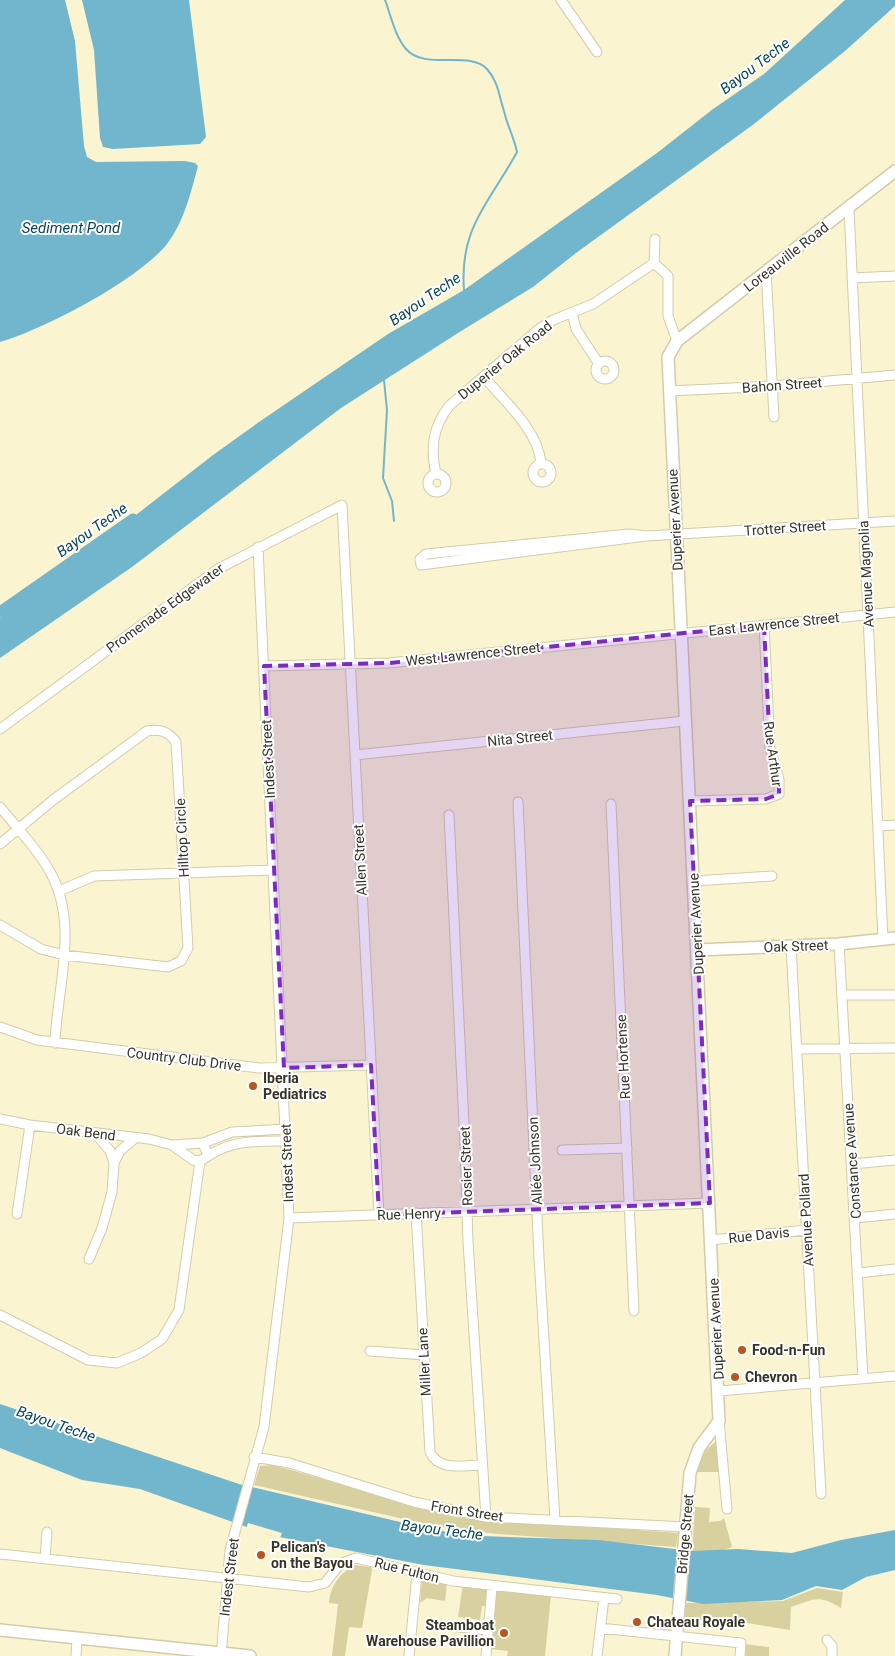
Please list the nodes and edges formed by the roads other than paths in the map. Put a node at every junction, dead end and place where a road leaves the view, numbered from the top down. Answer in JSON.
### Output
{"nodes":[{"id":1,"x":561,"y":0,"type":"edge"},
{"id":2,"x":597,"y":52,"type":"dead end"},
{"id":3,"x":895,"y":171,"type":"edge"},
{"id":4,"x":849,"y":208,"type":"junction"},
{"id":5,"x":655,"y":239,"type":"dead end"},
{"id":6,"x":654,"y":263,"type":"junction"},
{"id":7,"x":766,"y":271,"type":"junction"},
{"id":8,"x":895,"y":276,"type":"edge"},
{"id":9,"x":852,"y":278,"type":"junction"},
{"id":10,"x":572,"y":313,"type":"junction"},
{"id":11,"x":677,"y":341,"type":"junction"},
{"id":12,"x":599,"y":364,"type":"dead end"},
{"id":13,"x":895,"y":375,"type":"edge"},
{"id":14,"x":484,"y":377,"type":"junction"},
{"id":15,"x":857,"y":379,"type":"junction"},
{"id":16,"x":773,"y":386,"type":"junction"},
{"id":17,"x":669,"y":391,"type":"junction"},
{"id":18,"x":774,"y":417,"type":"dead end"},
{"id":19,"x":542,"y":463,"type":"dead end"},
{"id":20,"x":436,"y":474,"type":"dead end"},
{"id":21,"x":342,"y":504,"type":"joint"},
{"id":22,"x":895,"y":521,"type":"edge"},
{"id":23,"x":864,"y":523,"type":"junction"},
{"id":24,"x":676,"y":535,"type":"junction"},
{"id":25,"x":258,"y":547,"type":"junction"},
{"id":26,"x":460,"y":555,"type":"dead end"},
{"id":27,"x":895,"y":612,"type":"edge"},
{"id":28,"x":867,"y":614,"type":"junction"},
{"id":29,"x":764,"y":625,"type":"junction"},
{"id":30,"x":682,"y":633,"type":"junction"},
{"id":31,"x":350,"y":664,"type":"junction"},
{"id":32,"x":264,"y":666,"type":"junction"},
{"id":33,"x":686,"y":721,"type":"junction"},
{"id":34,"x":0,"y":729,"type":"edge"},
{"id":35,"x":355,"y":756,"type":"junction"},
{"id":36,"x":690,"y":801,"type":"junction"},
{"id":37,"x":518,"y":802,"type":"dead end"},
{"id":38,"x":611,"y":804,"type":"dead end"},
{"id":39,"x":0,"y":807,"type":"edge"},
{"id":40,"x":449,"y":815,"type":"dead end"},
{"id":41,"x":895,"y":825,"type":"edge"},
{"id":42,"x":878,"y":826,"type":"junction"},
{"id":43,"x":18,"y":829,"type":"junction"},
{"id":44,"x":0,"y":844,"type":"edge"},
{"id":45,"x":273,"y":870,"type":"junction"},
{"id":46,"x":183,"y":872,"type":"junction"},
{"id":47,"x":772,"y":876,"type":"dead end"},
{"id":48,"x":694,"y":881,"type":"junction"},
{"id":49,"x":59,"y":891,"type":"junction"},
{"id":50,"x":0,"y":924,"type":"edge"},
{"id":51,"x":889,"y":939,"type":"edge"},
{"id":52,"x":839,"y":944,"type":"junction"},
{"id":53,"x":791,"y":946,"type":"junction"},
{"id":54,"x":697,"y":950,"type":"junction"},
{"id":55,"x":64,"y":955,"type":"junction"},
{"id":56,"x":842,"y":995,"type":"junction"},
{"id":57,"x":895,"y":995,"type":"edge"},
{"id":58,"x":0,"y":1027,"type":"edge"},
{"id":59,"x":55,"y":1043,"type":"junction"},
{"id":60,"x":844,"y":1048,"type":"junction"},
{"id":61,"x":895,"y":1048,"type":"edge"},
{"id":62,"x":797,"y":1049,"type":"junction"},
{"id":63,"x":371,"y":1065,"type":"junction"},
{"id":64,"x":284,"y":1068,"type":"junction"},
{"id":65,"x":0,"y":1119,"type":"edge"},
{"id":66,"x":30,"y":1125,"type":"junction"},
{"id":67,"x":286,"y":1129,"type":"junction"},
{"id":68,"x":95,"y":1133,"type":"junction"},
{"id":69,"x":134,"y":1138,"type":"junction"},
{"id":70,"x":286,"y":1141,"type":"junction"},
{"id":71,"x":203,"y":1143,"type":"junction"},
{"id":72,"x":172,"y":1144,"type":"junction"},
{"id":73,"x":627,"y":1148,"type":"junction"},
{"id":74,"x":562,"y":1150,"type":"dead end"},
{"id":75,"x":204,"y":1158,"type":"junction"},
{"id":76,"x":895,"y":1160,"type":"edge"},
{"id":77,"x":114,"y":1163,"type":"junction"},
{"id":78,"x":852,"y":1164,"type":"junction"},
{"id":79,"x":710,"y":1203,"type":"junction"},
{"id":80,"x":630,"y":1206,"type":"junction"},
{"id":81,"x":537,"y":1209,"type":"junction"},
{"id":82,"x":468,"y":1212,"type":"junction"},
{"id":83,"x":416,"y":1213,"type":"junction"},
{"id":84,"x":17,"y":1214,"type":"dead end"},
{"id":85,"x":895,"y":1214,"type":"edge"},
{"id":86,"x":379,"y":1215,"type":"junction"},
{"id":87,"x":289,"y":1218,"type":"junction"},
{"id":88,"x":856,"y":1218,"type":"junction"},
{"id":89,"x":806,"y":1230,"type":"junction"},
{"id":90,"x":711,"y":1240,"type":"junction"},
{"id":91,"x":89,"y":1259,"type":"dead end"},
{"id":92,"x":895,"y":1269,"type":"edge"},
{"id":93,"x":858,"y":1273,"type":"junction"},
{"id":94,"x":634,"y":1311,"type":"dead end"},
{"id":95,"x":0,"y":1315,"type":"edge"},
{"id":96,"x":370,"y":1351,"type":"dead end"},
{"id":97,"x":424,"y":1354,"type":"junction"},
{"id":98,"x":895,"y":1376,"type":"edge"},
{"id":99,"x":864,"y":1378,"type":"junction"},
{"id":100,"x":814,"y":1383,"type":"junction"},
{"id":101,"x":719,"y":1391,"type":"junction"},
{"id":102,"x":719,"y":1421,"type":"junction"},
{"id":103,"x":254,"y":1457,"type":"junction"},
{"id":104,"x":482,"y":1465,"type":"junction"},
{"id":105,"x":821,"y":1494,"type":"dead end"},
{"id":106,"x":727,"y":1509,"type":"dead end"},
{"id":107,"x":486,"y":1517,"type":"junction"},
{"id":108,"x":556,"y":1520,"type":"junction"},
{"id":109,"x":686,"y":1527,"type":"junction"},
{"id":110,"x":47,"y":1532,"type":"dead end"},
{"id":111,"x":0,"y":1554,"type":"edge"},
{"id":112,"x":44,"y":1559,"type":"junction"},
{"id":113,"x":417,"y":1574,"type":"junction"},
{"id":114,"x":227,"y":1578,"type":"junction"},
{"id":115,"x":492,"y":1587,"type":"junction"},
{"id":116,"x":604,"y":1598,"type":"junction"},
{"id":117,"x":617,"y":1599,"type":"dead end"},
{"id":118,"x":449,"y":1626,"type":"dead end"},
{"id":119,"x":600,"y":1628,"type":"junction"},
{"id":120,"x":0,"y":1630,"type":"edge"},
{"id":121,"x":487,"y":1630,"type":"junction"},
{"id":122,"x":676,"y":1637,"type":"junction"},
{"id":123,"x":77,"y":1639,"type":"junction"},
{"id":124,"x":827,"y":1640,"type":"dead end"},
{"id":125,"x":221,"y":1654,"type":"edge"},
{"id":126,"x":76,"y":1656,"type":"edge"},
{"id":127,"x":250,"y":1656,"type":"edge"},
{"id":128,"x":409,"y":1656,"type":"edge"},
{"id":129,"x":486,"y":1656,"type":"edge"},
{"id":130,"x":597,"y":1656,"type":"edge"},
{"id":131,"x":675,"y":1656,"type":"edge"},
{"id":132,"x":740,"y":1656,"type":"edge"},
{"id":133,"x":832,"y":1656,"type":"edge"}],
"edges":[{"from":1,"to":2,"type":"street"},
{"from":3,"to":4,"type":"main road","name":"Loreauville Road"},
{"from":4,"to":7,"type":"main road","name":"Loreauville Road"},
{"from":4,"to":9,"type":"street","name":"Avenue Magnolia"},
{"from":5,"to":6,"type":"street"},
{"from":6,"to":10,"type":"street","name":"Duperier Oak Road"},
{"from":6,"to":11,"type":"street"},
{"from":7,"to":11,"type":"main road","name":"Loreauville Road"},
{"from":7,"to":16,"type":"street"},
{"from":8,"to":9,"type":"street"},
{"from":9,"to":15,"type":"street","name":"Avenue Magnolia"},
{"from":10,"to":12,"type":"street"},
{"from":10,"to":14,"type":"street","name":"Duperier Oak Road"},
{"from":11,"to":17,"type":"main road","name":"Duperier Avenue"},
{"from":13,"to":15,"type":"street","name":"Bahon Street"},
{"from":14,"to":19,"type":"street"},
{"from":14,"to":20,"type":"street","name":"Duperier Oak Road"},
{"from":15,"to":16,"type":"street","name":"Bahon Street"},
{"from":15,"to":23,"type":"street","name":"Avenue Magnolia"},
{"from":16,"to":17,"type":"street","name":"Bahon Street"},
{"from":16,"to":18,"type":"street"},
{"from":17,"to":24,"type":"main road","name":"Duperier Avenue"},
{"from":21,"to":25,"type":"street","name":"Promenade Edgewater"},
{"from":21,"to":31,"type":"street","name":"Allen Street"},
{"from":22,"to":23,"type":"street","name":"Trotter Street"},
{"from":23,"to":24,"type":"street","name":"Trotter Street"},
{"from":23,"to":28,"type":"street","name":"Avenue Magnolia"},
{"from":24,"to":26,"type":"street","name":"Trotter Street"},
{"from":24,"to":30,"type":"main road","name":"Duperier Avenue"},
{"from":25,"to":32,"type":"street","name":"Indest Street"},
{"from":25,"to":34,"type":"street","name":"Promenade Edgewater"},
{"from":27,"to":28,"type":"street","name":"East Lawrence Street"},
{"from":28,"to":29,"type":"street","name":"East Lawrence Street"},
{"from":28,"to":42,"type":"street","name":"Avenue Magnolia"},
{"from":29,"to":30,"type":"street","name":"East Lawrence Street"},
{"from":29,"to":36,"type":"street","name":"Rue Arthur"},
{"from":30,"to":31,"type":"street","name":"West Lawrence Street"},
{"from":30,"to":33,"type":"main road","name":"Duperier Avenue"},
{"from":31,"to":32,"type":"street","name":"West Lawrence Street"},
{"from":31,"to":35,"type":"street","name":"Allen Street"},
{"from":32,"to":45,"type":"street","name":"Indest Street"},
{"from":33,"to":35,"type":"street","name":"Nita Street"},
{"from":33,"to":36,"type":"main road","name":"Duperier Avenue"},
{"from":35,"to":63,"type":"street","name":"Allen Street"},
{"from":36,"to":48,"type":"main road","name":"Duperier Avenue"},
{"from":37,"to":81,"type":"street","name":"Allée Johnson"},
{"from":38,"to":73,"type":"street","name":"Rue Hortense"},
{"from":39,"to":43,"type":"street"},
{"from":40,"to":82,"type":"street","name":"Rosier Street"},
{"from":41,"to":42,"type":"street"},
{"from":42,"to":51,"type":"street","name":"Avenue Magnolia"},
{"from":43,"to":44,"type":"street","name":"Hilltop Circle"},
{"from":43,"to":46,"type":"street","name":"Hilltop Circle"},
{"from":43,"to":49,"type":"street"},
{"from":45,"to":46,"type":"street"},
{"from":45,"to":64,"type":"street","name":"Indest Street"},
{"from":46,"to":49,"type":"street"},
{"from":46,"to":55,"type":"street","name":"Hilltop Circle"},
{"from":47,"to":48,"type":"street"},
{"from":48,"to":54,"type":"main road","name":"Duperier Avenue"},
{"from":49,"to":55,"type":"street"},
{"from":50,"to":55,"type":"street","name":"Hilltop Circle"},
{"from":51,"to":52,"type":"main road","name":"Oak Street"},
{"from":52,"to":53,"type":"main road","name":"Oak Street"},
{"from":52,"to":56,"type":"street","name":"Constance Avenue"},
{"from":53,"to":54,"type":"main road","name":"Oak Street"},
{"from":53,"to":62,"type":"street","name":"Avenue Pollard"},
{"from":54,"to":79,"type":"main road","name":"Duperier Avenue"},
{"from":55,"to":59,"type":"street"},
{"from":56,"to":57,"type":"street"},
{"from":56,"to":60,"type":"street","name":"Constance Avenue"},
{"from":58,"to":59,"type":"street","name":"Country Club Drive"},
{"from":59,"to":64,"type":"street","name":"Country Club Drive"},
{"from":60,"to":61,"type":"street"},
{"from":60,"to":62,"type":"street"},
{"from":60,"to":78,"type":"street","name":"Constance Avenue"},
{"from":62,"to":89,"type":"street","name":"Avenue Pollard"},
{"from":63,"to":64,"type":"street","name":"Country Club Drive"},
{"from":63,"to":86,"type":"street","name":"Allen Street"},
{"from":64,"to":67,"type":"street","name":"Indest Street"},
{"from":65,"to":66,"type":"street","name":"Oak Bend"},
{"from":66,"to":68,"type":"street","name":"Oak Bend"},
{"from":66,"to":84,"type":"street"},
{"from":67,"to":70,"type":"street","name":"Indest Street"},
{"from":67,"to":71,"type":"street","name":"Oak Bend"},
{"from":68,"to":69,"type":"street","name":"Oak Bend"},
{"from":68,"to":77,"type":"street"},
{"from":69,"to":72,"type":"street","name":"Oak Bend"},
{"from":69,"to":77,"type":"street"},
{"from":70,"to":75,"type":"street"},
{"from":70,"to":87,"type":"street","name":"Indest Street"},
{"from":71,"to":72,"type":"street","name":"Oak Bend"},
{"from":71,"to":75,"type":"street"},
{"from":72,"to":75,"type":"street","name":"Oak Bend"},
{"from":73,"to":74,"type":"street"},
{"from":73,"to":80,"type":"street","name":"Rue Hortense"},
{"from":75,"to":95,"type":"street"},
{"from":76,"to":78,"type":"street"},
{"from":77,"to":91,"type":"street"},
{"from":78,"to":88,"type":"street","name":"Constance Avenue"},
{"from":79,"to":80,"type":"street","name":"Rue Henry"},
{"from":79,"to":90,"type":"main road","name":"Duperier Avenue"},
{"from":80,"to":81,"type":"street","name":"Rue Henry"},
{"from":80,"to":94,"type":"street","name":"Rue Hortense"},
{"from":81,"to":82,"type":"street","name":"Rue Henry"},
{"from":81,"to":108,"type":"street","name":"Allée Johnson"},
{"from":82,"to":83,"type":"street","name":"Rue Henry"},
{"from":82,"to":104,"type":"street","name":"Rosier Street"},
{"from":83,"to":86,"type":"street","name":"Rue Henry"},
{"from":83,"to":97,"type":"street","name":"Miller Lane"},
{"from":85,"to":88,"type":"street"},
{"from":86,"to":87,"type":"street","name":"Rue Henry"},
{"from":87,"to":103,"type":"street","name":"Indest Street"},
{"from":88,"to":93,"type":"street","name":"Constance Avenue"},
{"from":89,"to":90,"type":"street","name":"Rue Davis"},
{"from":89,"to":100,"type":"street","name":"Avenue Pollard"},
{"from":90,"to":101,"type":"main road","name":"Duperier Avenue"},
{"from":92,"to":93,"type":"street"},
{"from":93,"to":99,"type":"street","name":"Constance Avenue"},
{"from":96,"to":97,"type":"street"},
{"from":97,"to":104,"type":"street","name":"Miller Lane"},
{"from":98,"to":99,"type":"street"},
{"from":99,"to":100,"type":"street"},
{"from":100,"to":101,"type":"street"},
{"from":100,"to":105,"type":"street","name":"Avenue Pollard"},
{"from":101,"to":102,"type":"main road","name":"Duperier Avenue"},
{"from":102,"to":106,"type":"street","name":"Duperier Avenue"},
{"from":102,"to":109,"type":"main road","name":"Bridge Street"},
{"from":103,"to":107,"type":"street","name":"Front Street"},
{"from":103,"to":114,"type":"street","name":"Indest Street"},
{"from":104,"to":107,"type":"street","name":"Rosier Street"},
{"from":107,"to":108,"type":"street","name":"Front Street"},
{"from":108,"to":109,"type":"street","name":"Front Street"},
{"from":109,"to":122,"type":"main road","name":"Bridge Street"},
{"from":110,"to":112,"type":"street"},
{"from":111,"to":112,"type":"street","name":"Rue Fulton"},
{"from":112,"to":114,"type":"street","name":"Rue Fulton"},
{"from":113,"to":114,"type":"street","name":"Rue Fulton"},
{"from":113,"to":115,"type":"street","name":"Rue Fulton"},
{"from":113,"to":128,"type":"street"},
{"from":114,"to":125,"type":"street","name":"Indest Street"},
{"from":115,"to":116,"type":"street","name":"Rue Fulton"},
{"from":115,"to":121,"type":"street"},
{"from":116,"to":117,"type":"street","name":"Rue Fulton"},
{"from":116,"to":119,"type":"street"},
{"from":118,"to":121,"type":"street"},
{"from":119,"to":122,"type":"street"},
{"from":119,"to":130,"type":"street"},
{"from":120,"to":123,"type":"main road"},
{"from":121,"to":129,"type":"street"},
{"from":122,"to":131,"type":"main road","name":"Bridge Street"},
{"from":122,"to":132,"type":"street"},
{"from":123,"to":125,"type":"main road"},
{"from":123,"to":126,"type":"street"},
{"from":124,"to":133,"type":"street"},
{"from":125,"to":127,"type":"main road"}]}
